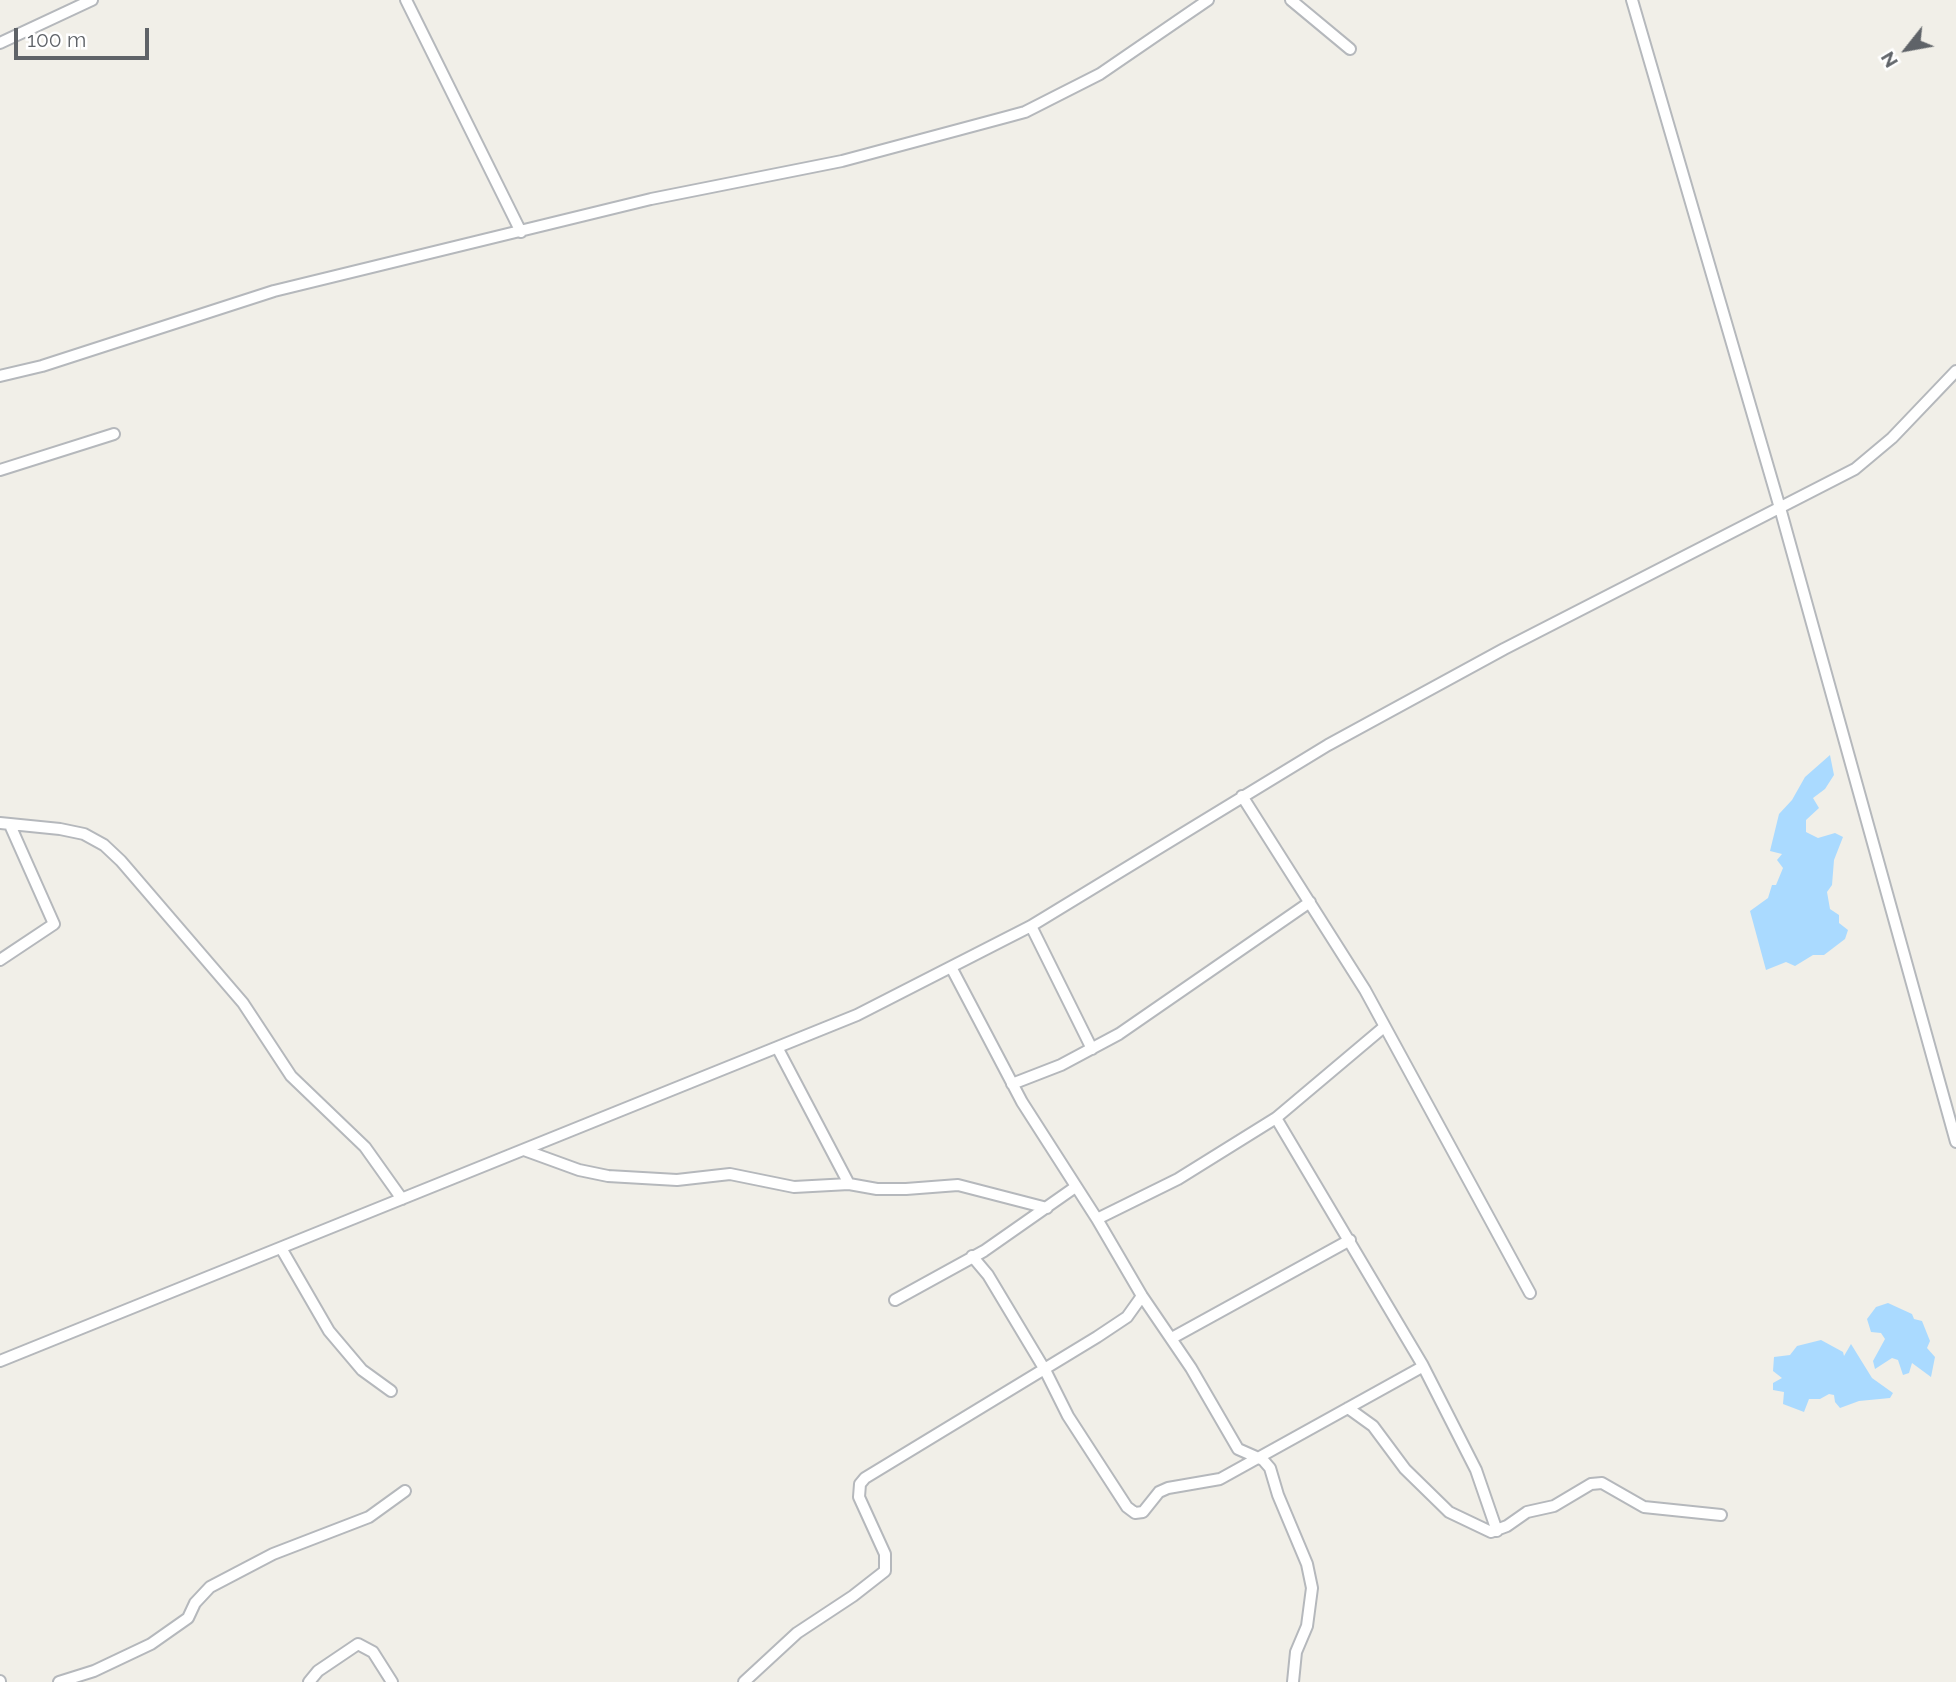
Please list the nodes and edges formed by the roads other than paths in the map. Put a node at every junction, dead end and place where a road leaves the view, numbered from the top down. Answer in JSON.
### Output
{"nodes":[{"id":1,"x":92,"y":0,"type":"edge"},
{"id":2,"x":406,"y":0,"type":"edge"},
{"id":3,"x":1208,"y":0,"type":"edge"},
{"id":4,"x":1292,"y":0,"type":"edge"},
{"id":5,"x":1632,"y":0,"type":"edge"},
{"id":6,"x":0,"y":43,"type":"edge"},
{"id":7,"x":1350,"y":49,"type":"dead end"},
{"id":8,"x":522,"y":232,"type":"junction"},
{"id":9,"x":1956,"y":371,"type":"edge"},
{"id":10,"x":0,"y":376,"type":"edge"},
{"id":11,"x":114,"y":434,"type":"dead end"},
{"id":12,"x":0,"y":470,"type":"edge"},
{"id":13,"x":1780,"y":508,"type":"junction"},
{"id":14,"x":1242,"y":796,"type":"junction"},
{"id":15,"x":5,"y":824,"type":"edge"},
{"id":16,"x":1310,"y":902,"type":"junction"},
{"id":17,"x":1031,"y":926,"type":"junction"},
{"id":18,"x":0,"y":960,"type":"edge"},
{"id":19,"x":951,"y":968,"type":"junction"},
{"id":20,"x":1384,"y":1027,"type":"junction"},
{"id":21,"x":778,"y":1049,"type":"junction"},
{"id":22,"x":1092,"y":1049,"type":"junction"},
{"id":23,"x":1012,"y":1084,"type":"junction"},
{"id":24,"x":1276,"y":1118,"type":"junction"},
{"id":25,"x":1956,"y":1142,"type":"edge"},
{"id":26,"x":524,"y":1150,"type":"junction"},
{"id":27,"x":849,"y":1184,"type":"junction"},
{"id":28,"x":1074,"y":1188,"type":"junction"},
{"id":29,"x":402,"y":1199,"type":"junction"},
{"id":30,"x":1047,"y":1208,"type":"junction"},
{"id":31,"x":1097,"y":1219,"type":"junction"},
{"id":32,"x":1350,"y":1240,"type":"junction"},
{"id":33,"x":281,"y":1248,"type":"junction"},
{"id":34,"x":972,"y":1256,"type":"junction"},
{"id":35,"x":1530,"y":1293,"type":"dead end"},
{"id":36,"x":1142,"y":1296,"type":"junction"},
{"id":37,"x":895,"y":1300,"type":"dead end"},
{"id":38,"x":1172,"y":1338,"type":"junction"},
{"id":39,"x":0,"y":1361,"type":"edge"},
{"id":40,"x":1422,"y":1367,"type":"junction"},
{"id":41,"x":1045,"y":1370,"type":"junction"},
{"id":42,"x":391,"y":1391,"type":"dead end"},
{"id":43,"x":1348,"y":1408,"type":"junction"},
{"id":44,"x":1256,"y":1458,"type":"junction"},
{"id":45,"x":405,"y":1491,"type":"dead end"},
{"id":46,"x":1721,"y":1516,"type":"dead end"},
{"id":47,"x":1497,"y":1531,"type":"junction"},
{"id":48,"x":59,"y":1682,"type":"edge"},
{"id":49,"x":309,"y":1682,"type":"edge"},
{"id":50,"x":392,"y":1682,"type":"edge"},
{"id":51,"x":744,"y":1682,"type":"edge"},
{"id":52,"x":1293,"y":1682,"type":"edge"}],
"edges":[{"from":1,"to":6,"type":"street"},
{"from":2,"to":8,"type":"street"},
{"from":3,"to":8,"type":"street"},
{"from":4,"to":7,"type":"street"},
{"from":5,"to":13,"type":"street"},
{"from":8,"to":10,"type":"street"},
{"from":9,"to":13,"type":"street"},
{"from":11,"to":12,"type":"street"},
{"from":13,"to":14,"type":"street"},
{"from":13,"to":25,"type":"street"},
{"from":14,"to":16,"type":"street"},
{"from":14,"to":17,"type":"street"},
{"from":15,"to":18,"type":"street"},
{"from":15,"to":29,"type":"street"},
{"from":16,"to":20,"type":"street"},
{"from":16,"to":22,"type":"street"},
{"from":17,"to":19,"type":"street"},
{"from":17,"to":22,"type":"street"},
{"from":19,"to":21,"type":"street"},
{"from":19,"to":23,"type":"street"},
{"from":20,"to":24,"type":"street"},
{"from":20,"to":35,"type":"street"},
{"from":21,"to":26,"type":"street"},
{"from":21,"to":27,"type":"street"},
{"from":22,"to":23,"type":"street"},
{"from":23,"to":28,"type":"street"},
{"from":24,"to":31,"type":"street"},
{"from":24,"to":32,"type":"street"},
{"from":26,"to":27,"type":"street"},
{"from":26,"to":29,"type":"street"},
{"from":27,"to":30,"type":"street"},
{"from":28,"to":30,"type":"street"},
{"from":28,"to":31,"type":"street"},
{"from":29,"to":33,"type":"street"},
{"from":30,"to":34,"type":"street"},
{"from":31,"to":36,"type":"street"},
{"from":32,"to":38,"type":"street"},
{"from":32,"to":40,"type":"street"},
{"from":33,"to":39,"type":"street"},
{"from":33,"to":42,"type":"street"},
{"from":34,"to":37,"type":"street"},
{"from":34,"to":41,"type":"street"},
{"from":36,"to":38,"type":"street"},
{"from":36,"to":41,"type":"street"},
{"from":38,"to":44,"type":"street"},
{"from":40,"to":43,"type":"street"},
{"from":40,"to":47,"type":"street"},
{"from":41,"to":44,"type":"street"},
{"from":41,"to":51,"type":"street"},
{"from":43,"to":44,"type":"street"},
{"from":43,"to":47,"type":"street"},
{"from":44,"to":52,"type":"street"},
{"from":45,"to":48,"type":"street"},
{"from":46,"to":47,"type":"street"},
{"from":49,"to":50,"type":"street"}]}
